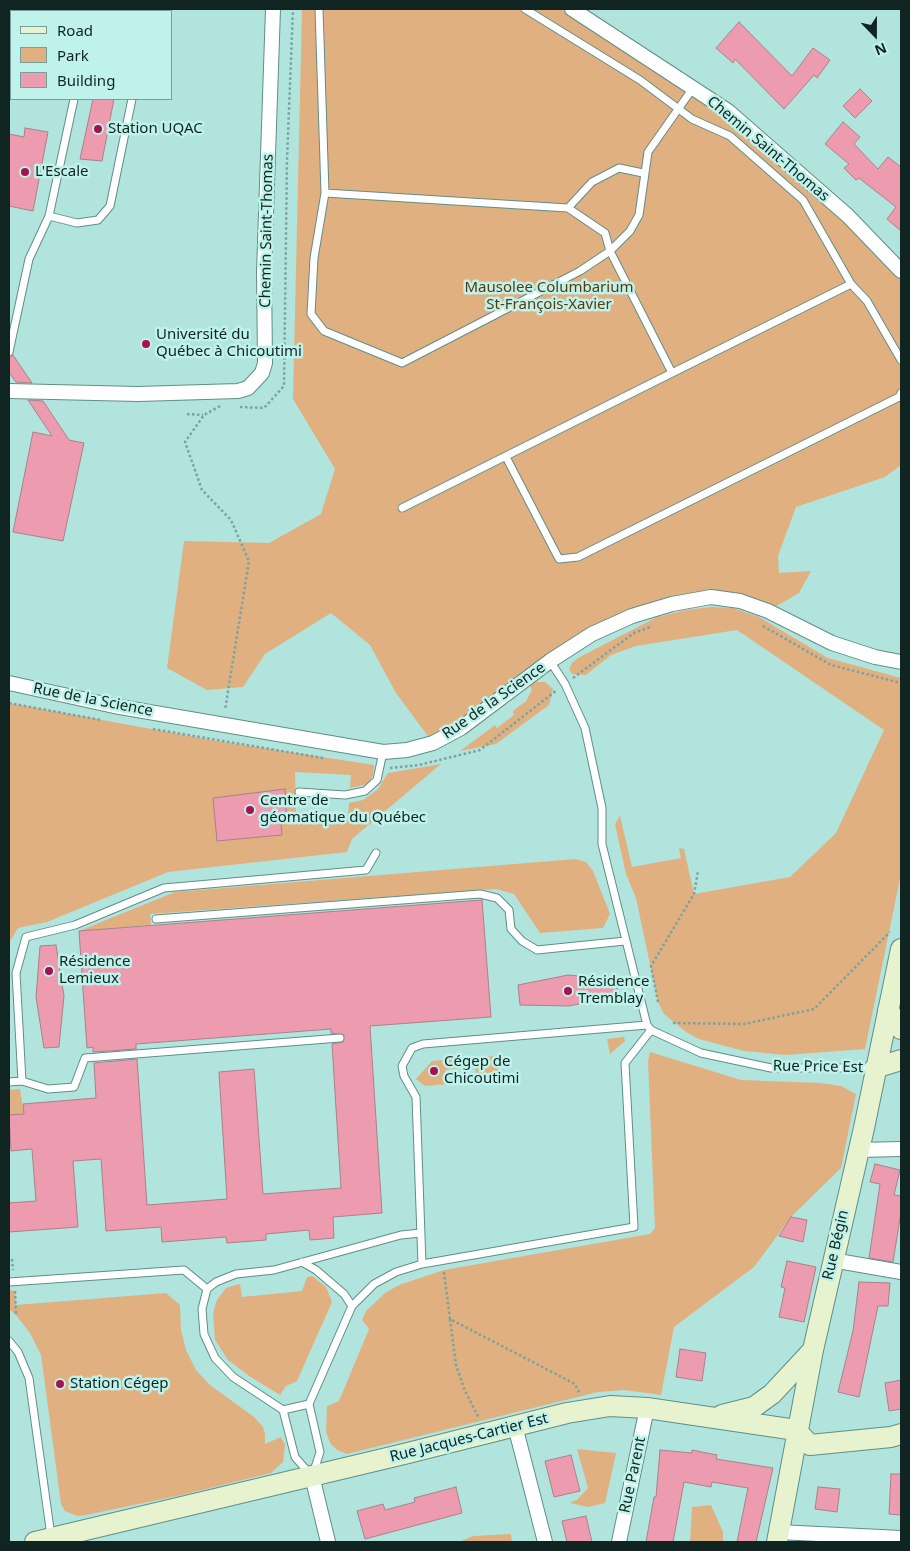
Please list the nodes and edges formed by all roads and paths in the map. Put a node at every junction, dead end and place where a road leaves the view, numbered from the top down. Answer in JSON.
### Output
{"nodes":[{"id":1,"x":273,"y":9,"type":"edge"},
{"id":2,"x":319,"y":9,"type":"edge"},
{"id":3,"x":525,"y":9,"type":"edge"},
{"id":4,"x":572,"y":9,"type":"edge"},
{"id":5,"x":693,"y":88,"type":"junction"},
{"id":6,"x":74,"y":100,"type":"edge"},
{"id":7,"x":132,"y":100,"type":"edge"},
{"id":8,"x":678,"y":110,"type":"junction"},
{"id":9,"x":643,"y":173,"type":"junction"},
{"id":10,"x":324,"y":193,"type":"junction"},
{"id":11,"x":568,"y":208,"type":"junction"},
{"id":12,"x":49,"y":216,"type":"junction"},
{"id":13,"x":610,"y":251,"type":"junction"},
{"id":14,"x":901,"y":271,"type":"edge"},
{"id":15,"x":851,"y":284,"type":"junction"},
{"id":16,"x":9,"y":352,"type":"edge"},
{"id":17,"x":901,"y":360,"type":"edge"},
{"id":18,"x":672,"y":373,"type":"junction"},
{"id":19,"x":9,"y":391,"type":"edge"},
{"id":20,"x":901,"y":393,"type":"edge"},
{"id":21,"x":187,"y":414,"type":"dead end"},
{"id":22,"x":204,"y":415,"type":"dead end"},
{"id":23,"x":506,"y":457,"type":"junction"},
{"id":24,"x":402,"y":508,"type":"dead end"},
{"id":25,"x":658,"y":624,"type":"dead end"},
{"id":26,"x":759,"y":624,"type":"dead end"},
{"id":27,"x":550,"y":661,"type":"junction"},
{"id":28,"x":901,"y":662,"type":"edge"},
{"id":29,"x":9,"y":683,"type":"edge"},
{"id":30,"x":901,"y":683,"type":"edge"},
{"id":31,"x":564,"y":684,"type":"junction"},
{"id":32,"x":9,"y":703,"type":"edge"},
{"id":33,"x":104,"y":720,"type":"dead end"},
{"id":34,"x":151,"y":729,"type":"dead end"},
{"id":35,"x":383,"y":752,"type":"junction"},
{"id":36,"x":329,"y":759,"type":"dead end"},
{"id":37,"x":380,"y":766,"type":"junction"},
{"id":38,"x":299,"y":792,"type":"dead end"},
{"id":39,"x":376,"y":853,"type":"dead end"},
{"id":40,"x":698,"y":871,"type":"dead end"},
{"id":41,"x":156,"y":919,"type":"dead end"},
{"id":42,"x":890,"y":932,"type":"dead end"},
{"id":43,"x":625,"y":941,"type":"junction"},
{"id":44,"x":901,"y":949,"type":"edge"},
{"id":45,"x":658,"y":1002,"type":"dead end"},
{"id":46,"x":888,"y":1010,"type":"junction"},
{"id":47,"x":673,"y":1023,"type":"dead end"},
{"id":48,"x":649,"y":1027,"type":"junction"},
{"id":49,"x":901,"y":1029,"type":"edge"},
{"id":50,"x":340,"y":1038,"type":"dead end"},
{"id":51,"x":901,"y":1060,"type":"edge"},
{"id":52,"x":875,"y":1068,"type":"junction"},
{"id":53,"x":22,"y":1081,"type":"junction"},
{"id":54,"x":9,"y":1082,"type":"edge"},
{"id":55,"x":858,"y":1150,"type":"junction"},
{"id":56,"x":901,"y":1150,"type":"edge"},
{"id":57,"x":420,"y":1233,"type":"junction"},
{"id":58,"x":12,"y":1259,"type":"dead end"},
{"id":59,"x":832,"y":1260,"type":"junction"},
{"id":60,"x":302,"y":1262,"type":"junction"},
{"id":61,"x":422,"y":1264,"type":"junction"},
{"id":62,"x":901,"y":1272,"type":"edge"},
{"id":63,"x":14,"y":1275,"type":"dead end"},
{"id":64,"x":12,"y":1285,"type":"edge"},
{"id":65,"x":207,"y":1289,"type":"junction"},
{"id":66,"x":352,"y":1306,"type":"junction"},
{"id":67,"x":16,"y":1315,"type":"dead end"},
{"id":68,"x":450,"y":1319,"type":"junction"},
{"id":69,"x":9,"y":1341,"type":"edge"},
{"id":70,"x":813,"y":1350,"type":"junction"},
{"id":71,"x":581,"y":1395,"type":"dead end"},
{"id":72,"x":309,"y":1404,"type":"junction"},
{"id":73,"x":647,"y":1408,"type":"junction"},
{"id":74,"x":283,"y":1410,"type":"junction"},
{"id":75,"x":712,"y":1418,"type":"junction"},
{"id":76,"x":480,"y":1420,"type":"dead end"},
{"id":77,"x":515,"y":1426,"type":"junction"},
{"id":78,"x":796,"y":1430,"type":"junction"},
{"id":79,"x":901,"y":1434,"type":"edge"},
{"id":80,"x":312,"y":1476,"type":"junction"},
{"id":81,"x":778,"y":1537,"type":"edge"},
{"id":82,"x":901,"y":1538,"type":"edge"},
{"id":83,"x":46,"y":1541,"type":"edge"},
{"id":84,"x":328,"y":1542,"type":"edge"},
{"id":85,"x":545,"y":1542,"type":"edge"},
{"id":86,"x":620,"y":1542,"type":"edge"}],
"edges":[{"from":1,"to":19,"type":"street","name":"Chemin Saint-Thomas"},
{"from":2,"to":10,"type":"lane"},
{"from":3,"to":8,"type":"lane"},
{"from":4,"to":5,"type":"street","name":"Chemin Saint-Thomas"},
{"from":5,"to":8,"type":"lane"},
{"from":5,"to":14,"type":"street","name":"Chemin Saint-Thomas"},
{"from":6,"to":12,"type":"lane"},
{"from":7,"to":12,"type":"lane"},
{"from":8,"to":9,"type":"lane"},
{"from":8,"to":15,"type":"lane"},
{"from":9,"to":11,"type":"lane"},
{"from":9,"to":13,"type":"lane"},
{"from":10,"to":11,"type":"lane"},
{"from":10,"to":13,"type":"lane"},
{"from":11,"to":13,"type":"lane"},
{"from":12,"to":16,"type":"lane"},
{"from":13,"to":18,"type":"lane"},
{"from":15,"to":17,"type":"lane"},
{"from":15,"to":18,"type":"lane"},
{"from":18,"to":23,"type":"lane"},
{"from":20,"to":23,"type":"lane"},
{"from":21,"to":22,"type":"path"},
{"from":23,"to":24,"type":"lane"},
{"from":25,"to":31,"type":"path"},
{"from":26,"to":30,"type":"path"},
{"from":27,"to":28,"type":"street","name":"Rue de la Science"},
{"from":27,"to":31,"type":"lane"},
{"from":27,"to":35,"type":"street","name":"Rue de la Science"},
{"from":29,"to":35,"type":"street","name":"Rue de la Science"},
{"from":31,"to":37,"type":"path"},
{"from":31,"to":43,"type":"lane"},
{"from":32,"to":33,"type":"path"},
{"from":34,"to":36,"type":"path"},
{"from":35,"to":37,"type":"lane"},
{"from":37,"to":38,"type":"lane"},
{"from":39,"to":53,"type":"lane"},
{"from":40,"to":45,"type":"path"},
{"from":41,"to":43,"type":"lane"},
{"from":42,"to":47,"type":"path"},
{"from":43,"to":48,"type":"lane"},
{"from":44,"to":46,"type":"main road","name":"Rue Bégin"},
{"from":46,"to":49,"type":"main road"},
{"from":46,"to":52,"type":"main road","name":"Rue Bégin"},
{"from":48,"to":52,"type":"lane","name":"Rue Price Est"},
{"from":48,"to":57,"type":"lane"},
{"from":48,"to":61,"type":"lane"},
{"from":50,"to":53,"type":"lane"},
{"from":51,"to":52,"type":"main road","name":"Rue Price Est"},
{"from":52,"to":55,"type":"main road","name":"Rue Bégin"},
{"from":53,"to":54,"type":"lane"},
{"from":55,"to":56,"type":"street"},
{"from":55,"to":59,"type":"main road","name":"Rue Bégin"},
{"from":57,"to":60,"type":"lane"},
{"from":57,"to":61,"type":"lane"},
{"from":58,"to":63,"type":"path"},
{"from":59,"to":62,"type":"street"},
{"from":59,"to":70,"type":"main road","name":"Rue Bégin"},
{"from":60,"to":65,"type":"lane"},
{"from":60,"to":66,"type":"lane"},
{"from":61,"to":66,"type":"lane"},
{"from":61,"to":68,"type":"path"},
{"from":64,"to":65,"type":"lane"},
{"from":64,"to":67,"type":"path"},
{"from":65,"to":74,"type":"lane"},
{"from":66,"to":72,"type":"lane"},
{"from":68,"to":71,"type":"path"},
{"from":68,"to":76,"type":"path"},
{"from":69,"to":83,"type":"lane"},
{"from":70,"to":75,"type":"main road"},
{"from":70,"to":78,"type":"main road","name":"Rue Bégin"},
{"from":72,"to":74,"type":"lane"},
{"from":72,"to":80,"type":"lane"},
{"from":73,"to":75,"type":"main road","name":"Rue Jacques-Cartier Est"},
{"from":73,"to":77,"type":"main road","name":"Rue Jacques-Cartier Est"},
{"from":73,"to":86,"type":"street","name":"Rue Parent"},
{"from":74,"to":80,"type":"lane"},
{"from":75,"to":78,"type":"main road","name":"Rue Jacques-Cartier Est"},
{"from":77,"to":80,"type":"main road","name":"Rue Jacques-Cartier Est"},
{"from":77,"to":85,"type":"street"},
{"from":78,"to":79,"type":"main road"},
{"from":78,"to":81,"type":"main road","name":"Rue Bégin"},
{"from":80,"to":83,"type":"main road","name":"Rue Jacques-Cartier Est"},
{"from":80,"to":84,"type":"street"},
{"from":81,"to":82,"type":"street"}]}
